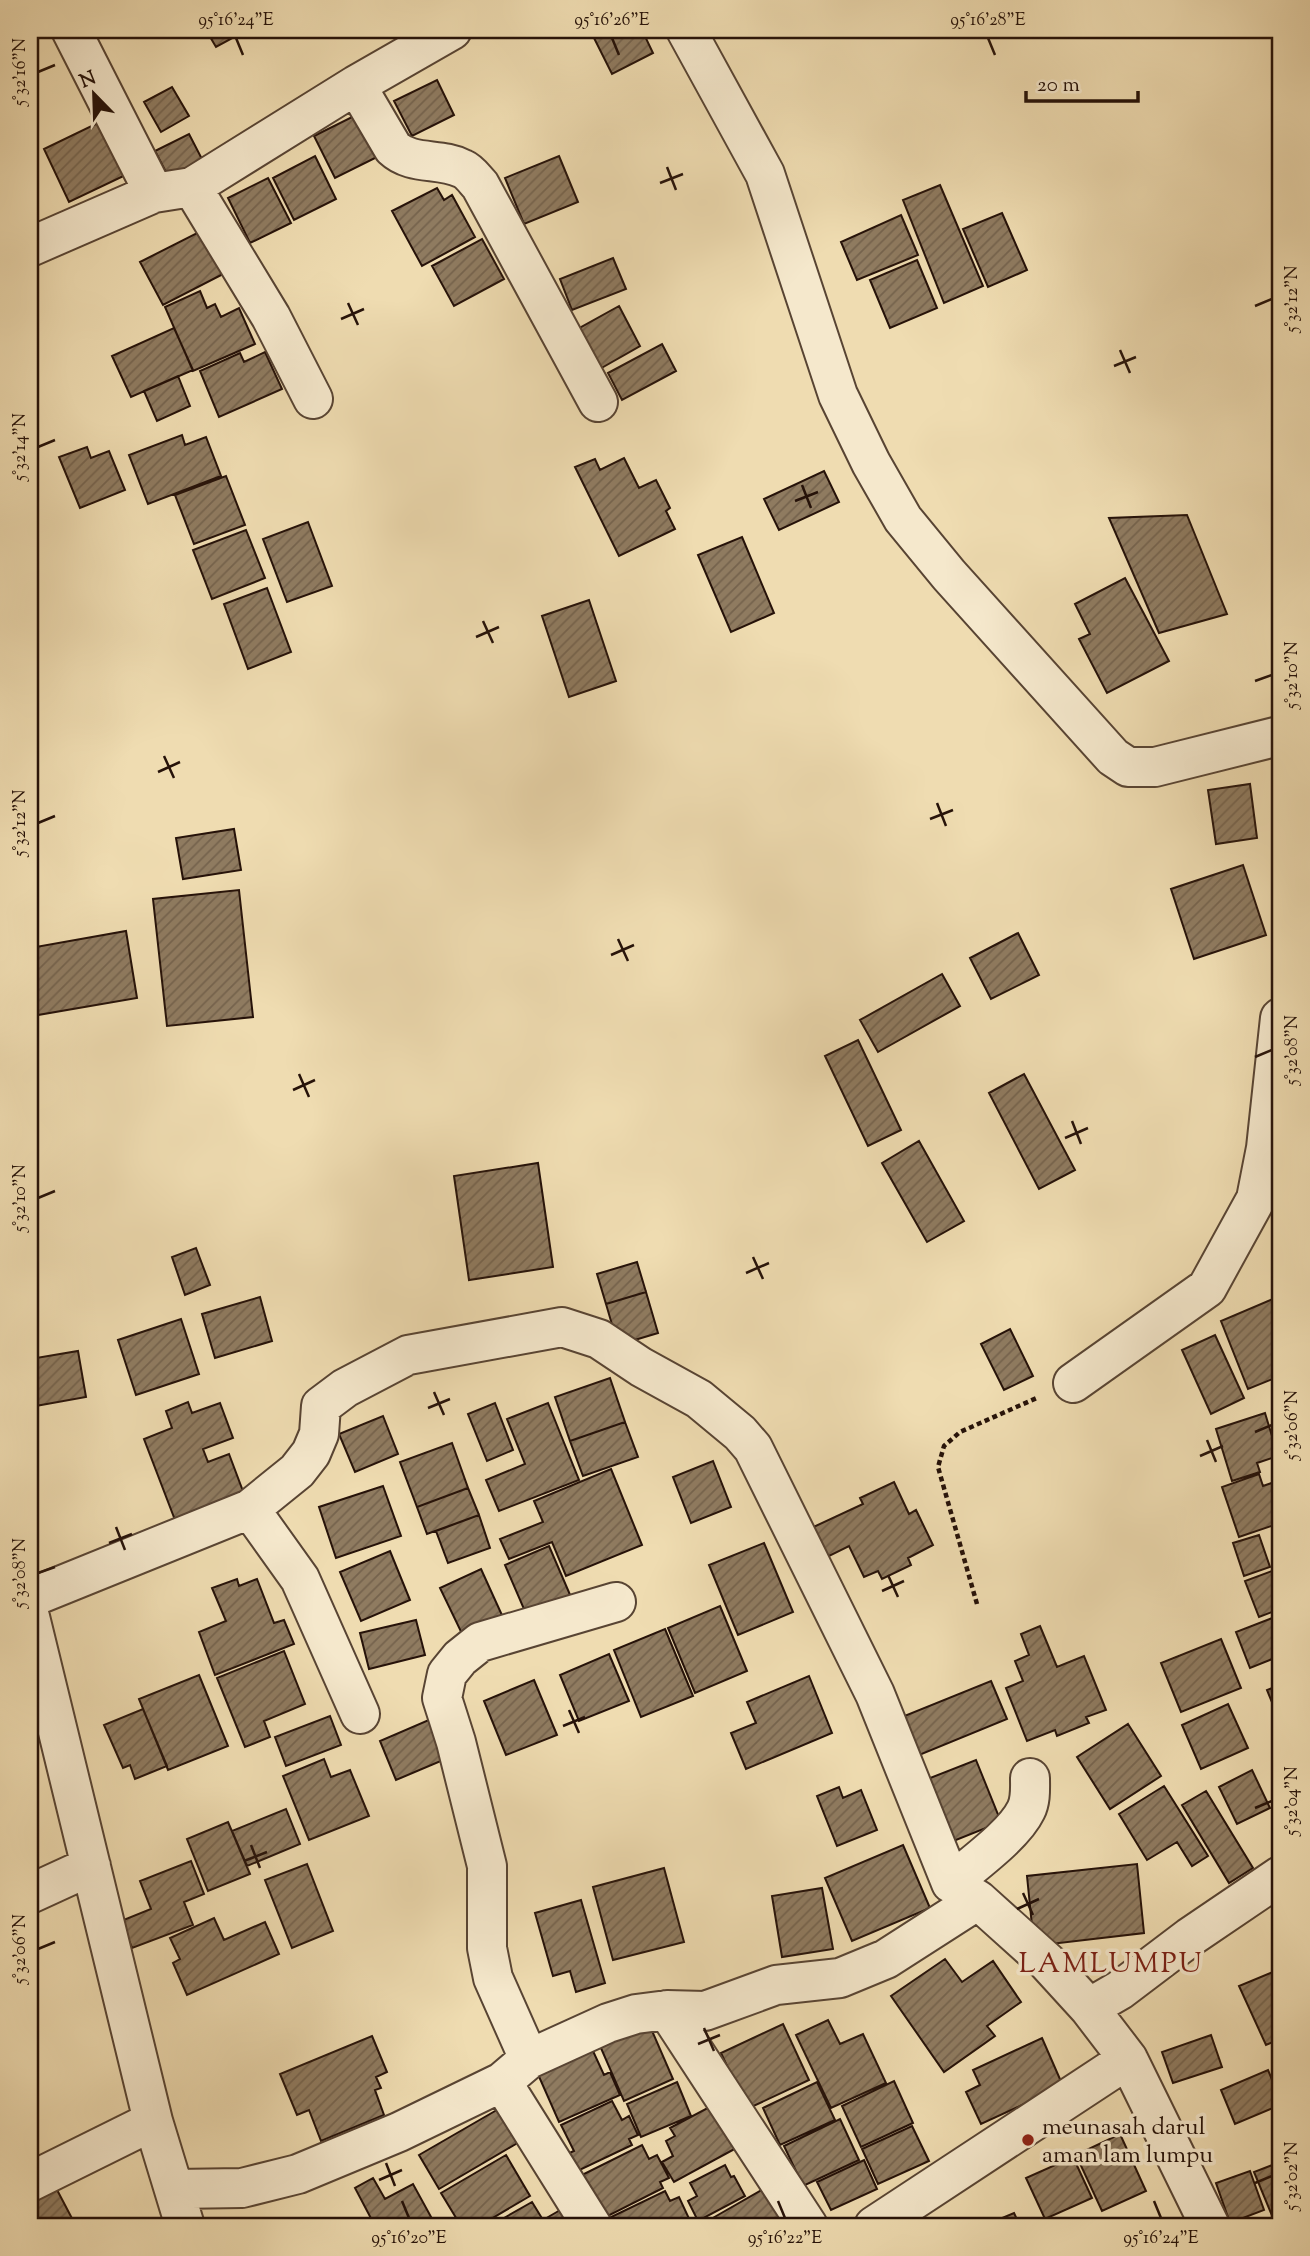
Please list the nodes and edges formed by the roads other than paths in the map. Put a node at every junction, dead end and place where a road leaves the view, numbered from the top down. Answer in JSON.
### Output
{"nodes":[{"id":1,"x":71,"y":30,"type":"edge"},
{"id":2,"x":452,"y":30,"type":"edge"},
{"id":3,"x":686,"y":30,"type":"edge"},
{"id":4,"x":356,"y":85,"type":"junction"},
{"id":5,"x":192,"y":187,"type":"junction"},
{"id":6,"x":155,"y":193,"type":"junction"},
{"id":7,"x":30,"y":247,"type":"edge"},
{"id":8,"x":313,"y":399,"type":"dead end"},
{"id":9,"x":598,"y":402,"type":"dead end"},
{"id":10,"x":1280,"y":734,"type":"edge"},
{"id":11,"x":1280,"y":1018,"type":"edge"},
{"id":12,"x":1073,"y":1383,"type":"road end"},
{"id":13,"x":250,"y":1509,"type":"junction"},
{"id":14,"x":30,"y":1598,"type":"edge"},
{"id":15,"x":616,"y":1602,"type":"dead end"},
{"id":16,"x":30,"y":1617,"type":"edge"},
{"id":17,"x":360,"y":1714,"type":"dead end"},
{"id":18,"x":1030,"y":1778,"type":"dead end"},
{"id":19,"x":90,"y":1866,"type":"junction"},
{"id":20,"x":1280,"y":1875,"type":"edge"},
{"id":21,"x":965,"y":1891,"type":"junction"},
{"id":22,"x":30,"y":1894,"type":"edge"},
{"id":23,"x":1089,"y":2008,"type":"junction"},
{"id":24,"x":667,"y":2010,"type":"junction"},
{"id":25,"x":1129,"y":2059,"type":"junction"},
{"id":26,"x":516,"y":2070,"type":"junction"},
{"id":27,"x":153,"y":2121,"type":"junction"},
{"id":28,"x":30,"y":2182,"type":"edge"},
{"id":29,"x":175,"y":2189,"type":"junction"},
{"id":30,"x":186,"y":2226,"type":"edge"},
{"id":31,"x":592,"y":2226,"type":"edge"},
{"id":32,"x":808,"y":2226,"type":"edge"},
{"id":33,"x":874,"y":2226,"type":"edge"},
{"id":34,"x":1210,"y":2226,"type":"edge"}],
"edges":[{"from":1,"to":6,"type":"street"},
{"from":2,"to":4,"type":"street"},
{"from":3,"to":10,"type":"street"},
{"from":4,"to":5,"type":"street"},
{"from":4,"to":9,"type":"street"},
{"from":5,"to":6,"type":"street"},
{"from":5,"to":8,"type":"street"},
{"from":6,"to":7,"type":"street"},
{"from":11,"to":12,"type":"street"},
{"from":13,"to":14,"type":"street"},
{"from":13,"to":17,"type":"street"},
{"from":13,"to":21,"type":"street"},
{"from":15,"to":26,"type":"street"},
{"from":16,"to":19,"type":"street"},
{"from":18,"to":21,"type":"street"},
{"from":19,"to":22,"type":"street"},
{"from":19,"to":27,"type":"street"},
{"from":20,"to":23,"type":"street"},
{"from":21,"to":23,"type":"street"},
{"from":21,"to":24,"type":"street"},
{"from":23,"to":25,"type":"street"},
{"from":24,"to":26,"type":"street"},
{"from":24,"to":32,"type":"street"},
{"from":25,"to":33,"type":"street"},
{"from":25,"to":34,"type":"street"},
{"from":26,"to":29,"type":"street"},
{"from":26,"to":31,"type":"street"},
{"from":27,"to":28,"type":"street"},
{"from":27,"to":29,"type":"street"},
{"from":29,"to":30,"type":"street"}]}
